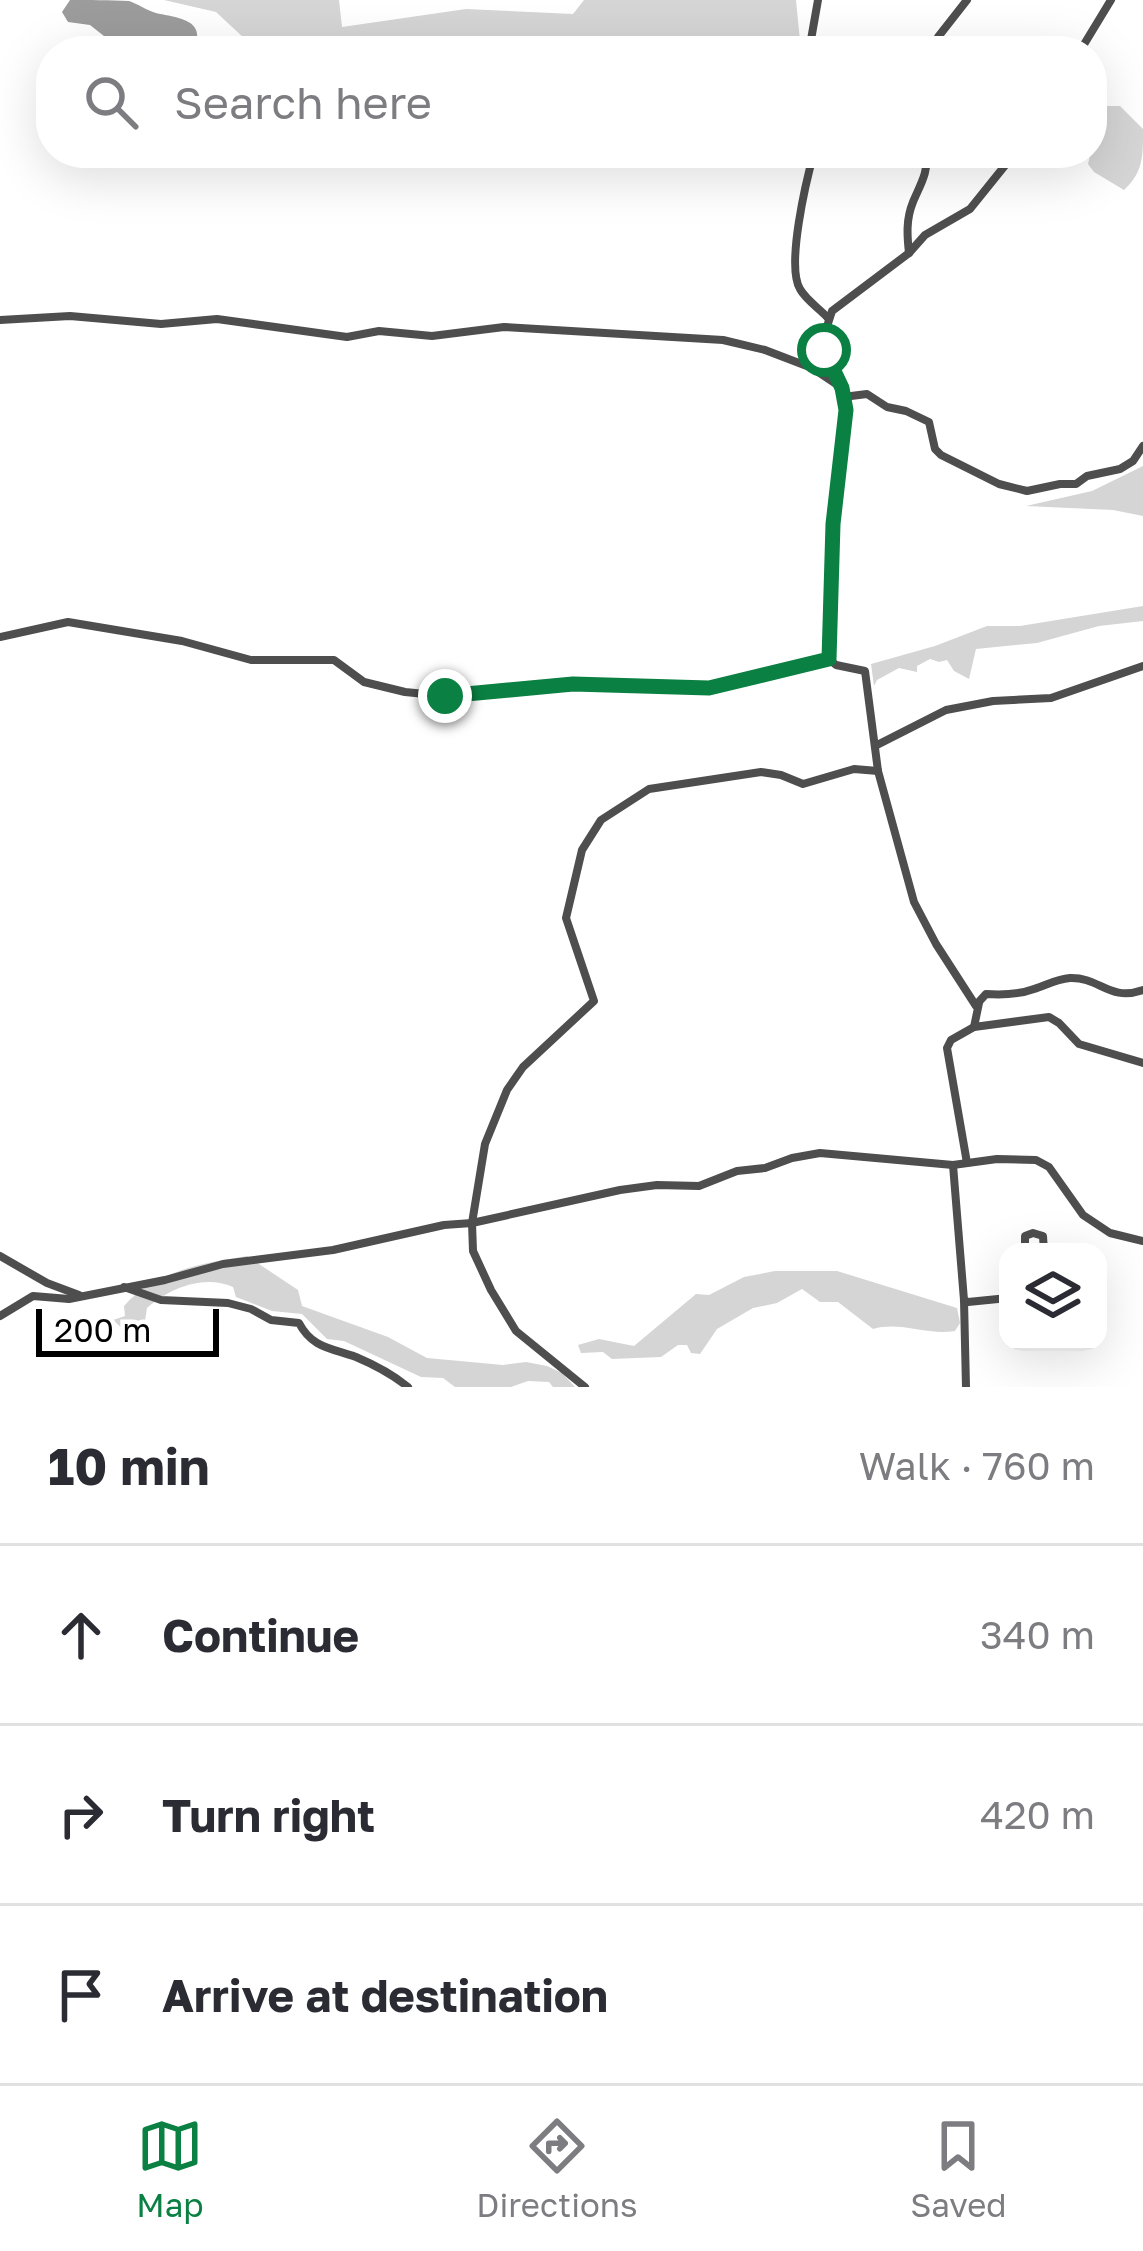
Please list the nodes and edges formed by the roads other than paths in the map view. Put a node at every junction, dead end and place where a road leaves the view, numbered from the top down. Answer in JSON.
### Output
{"nodes":[{"id":1,"x":818,"y":0,"type":"edge"},
{"id":2,"x":967,"y":0,"type":"edge"},
{"id":3,"x":1111,"y":0,"type":"edge"},
{"id":4,"x":812,"y":36,"type":"edge"},
{"id":5,"x":939,"y":36,"type":"edge"},
{"id":6,"x":1089,"y":36,"type":"edge"},
{"id":7,"x":811,"y":168,"type":"edge"},
{"id":8,"x":927,"y":168,"type":"edge"},
{"id":9,"x":1003,"y":168,"type":"edge"},
{"id":10,"x":909,"y":253,"type":"junction"},
{"id":11,"x":828,"y":318,"type":"junction"},
{"id":12,"x":0,"y":320,"type":"edge"},
{"id":13,"x":843,"y":392,"type":"junction"},
{"id":14,"x":1143,"y":446,"type":"edge"},
{"id":15,"x":0,"y":637,"type":"edge"},
{"id":16,"x":829,"y":659,"type":"junction"},
{"id":17,"x":1143,"y":666,"type":"edge"},
{"id":18,"x":877,"y":745,"type":"junction"},
{"id":19,"x":878,"y":771,"type":"junction"},
{"id":20,"x":1143,"y":990,"type":"edge"},
{"id":21,"x":976,"y":1006,"type":"junction"},
{"id":22,"x":974,"y":1027,"type":"junction"},
{"id":23,"x":1143,"y":1063,"type":"edge"},
{"id":24,"x":967,"y":1163,"type":"junction"},
{"id":25,"x":953,"y":1165,"type":"junction"},
{"id":26,"x":472,"y":1223,"type":"junction"},
{"id":27,"x":1143,"y":1241,"type":"edge"},
{"id":28,"x":1025,"y":1243,"type":"edge"},
{"id":29,"x":1043,"y":1243,"type":"edge"},
{"id":30,"x":0,"y":1256,"type":"edge"},
{"id":31,"x":122,"y":1286,"type":"junction"},
{"id":32,"x":79,"y":1295,"type":"junction"},
{"id":33,"x":999,"y":1299,"type":"edge"},
{"id":34,"x":964,"y":1300,"type":"junction"},
{"id":35,"x":0,"y":1316,"type":"edge"},
{"id":36,"x":408,"y":1387,"type":"edge"},
{"id":37,"x":585,"y":1387,"type":"edge"},
{"id":38,"x":966,"y":1387,"type":"edge"}],
"edges":[{"from":1,"to":4,"type":"street"},
{"from":2,"to":5,"type":"street"},
{"from":3,"to":6,"type":"street"},
{"from":7,"to":11,"type":"street"},
{"from":8,"to":10,"type":"street"},
{"from":9,"to":10,"type":"street"},
{"from":10,"to":11,"type":"street"},
{"from":11,"to":13,"type":"street"},
{"from":12,"to":13,"type":"street"},
{"from":13,"to":14,"type":"street"},
{"from":13,"to":16,"type":"street"},
{"from":15,"to":16,"type":"street"},
{"from":16,"to":18,"type":"street"},
{"from":17,"to":18,"type":"street"},
{"from":18,"to":19,"type":"street"},
{"from":19,"to":21,"type":"street"},
{"from":19,"to":26,"type":"street"},
{"from":20,"to":21,"type":"street"},
{"from":21,"to":22,"type":"street"},
{"from":22,"to":23,"type":"street"},
{"from":22,"to":24,"type":"street"},
{"from":24,"to":25,"type":"street"},
{"from":24,"to":27,"type":"street"},
{"from":25,"to":26,"type":"street"},
{"from":25,"to":34,"type":"street"},
{"from":26,"to":31,"type":"street"},
{"from":26,"to":37,"type":"street"},
{"from":28,"to":29,"type":"street"},
{"from":30,"to":32,"type":"street"},
{"from":31,"to":32,"type":"street"},
{"from":31,"to":36,"type":"street"},
{"from":32,"to":35,"type":"street"},
{"from":33,"to":34,"type":"street"},
{"from":34,"to":38,"type":"street"}]}
